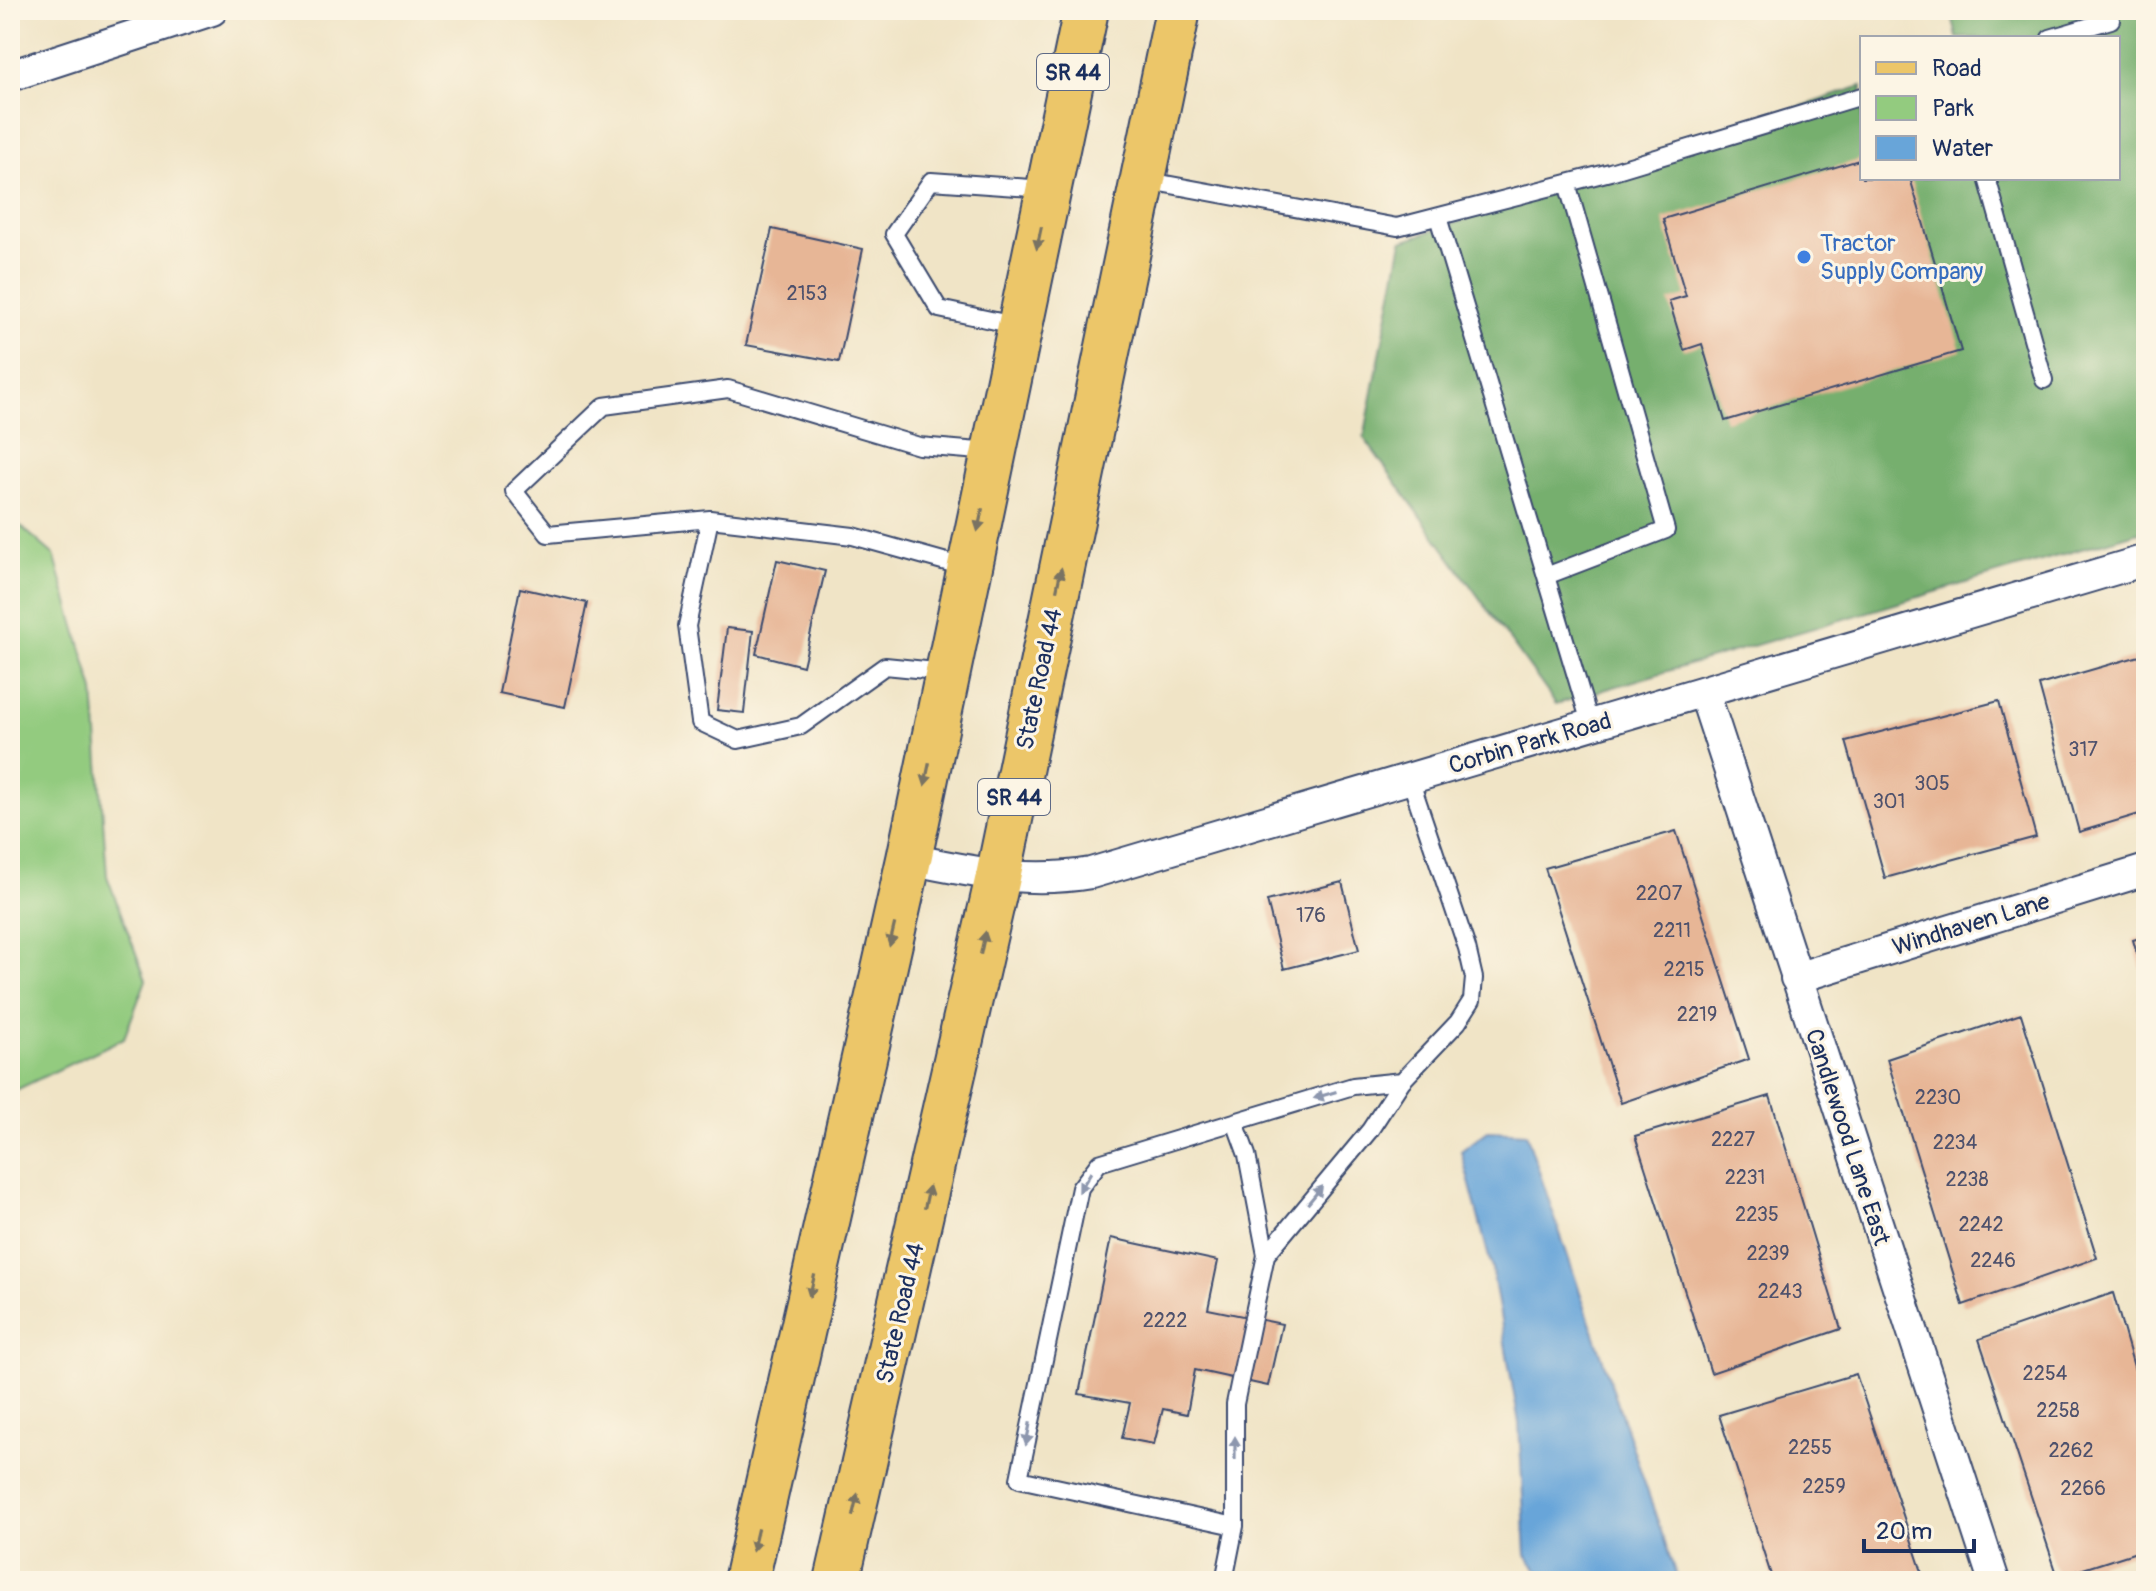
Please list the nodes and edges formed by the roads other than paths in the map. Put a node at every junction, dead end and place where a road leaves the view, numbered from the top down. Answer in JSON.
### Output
{"nodes":[{"id":1,"x":212,"y":10,"type":"edge"},
{"id":2,"x":1086,"y":10,"type":"edge"},
{"id":3,"x":1178,"y":10,"type":"edge"},
{"id":4,"x":2111,"y":20,"type":"dead end"},
{"id":5,"x":2057,"y":36,"type":"edge"},
{"id":6,"x":10,"y":76,"type":"edge"},
{"id":7,"x":1860,"y":97,"type":"edge"},
{"id":8,"x":1142,"y":180,"type":"junction"},
{"id":9,"x":1988,"y":180,"type":"edge"},
{"id":10,"x":1567,"y":183,"type":"junction"},
{"id":11,"x":1049,"y":189,"type":"junction"},
{"id":12,"x":1438,"y":217,"type":"junction"},
{"id":13,"x":1020,"y":327,"type":"junction"},
{"id":14,"x":2044,"y":380,"type":"dead end"},
{"id":15,"x":994,"y":452,"type":"junction"},
{"id":16,"x":710,"y":519,"type":"junction"},
{"id":17,"x":2146,"y":560,"type":"edge"},
{"id":18,"x":970,"y":569,"type":"junction"},
{"id":19,"x":1546,"y":576,"type":"junction"},
{"id":20,"x":948,"y":672,"type":"junction"},
{"id":21,"x":1704,"y":692,"type":"junction"},
{"id":22,"x":1591,"y":726,"type":"junction"},
{"id":23,"x":1410,"y":779,"type":"junction"},
{"id":24,"x":909,"y":859,"type":"junction"},
{"id":25,"x":2146,"y":870,"type":"edge"},
{"id":26,"x":998,"y":877,"type":"junction"},
{"id":27,"x":1796,"y":978,"type":"junction"},
{"id":28,"x":1402,"y":1081,"type":"junction"},
{"id":29,"x":1235,"y":1122,"type":"junction"},
{"id":30,"x":1266,"y":1255,"type":"junction"},
{"id":31,"x":1235,"y":1526,"type":"junction"},
{"id":32,"x":746,"y":1581,"type":"edge"},
{"id":33,"x":837,"y":1581,"type":"edge"},
{"id":34,"x":1224,"y":1581,"type":"edge"},
{"id":35,"x":1994,"y":1581,"type":"edge"}],
"edges":[{"from":1,"to":6,"type":"street"},
{"from":2,"to":11,"type":"main road","number":"SR 44"},
{"from":3,"to":8,"type":"main road","name":"State Road 44","number":"SR 44"},
{"from":4,"to":5,"type":"lane"},
{"from":7,"to":10,"type":"lane"},
{"from":8,"to":12,"type":"lane"},
{"from":26,"to":8,"type":"main road","name":"State Road 44","number":"SR 44","one_way":true},
{"from":9,"to":14,"type":"lane"},
{"from":10,"to":12,"type":"lane"},
{"from":10,"to":19,"type":"lane"},
{"from":11,"to":13,"type":"main road","number":"SR 44","one_way":true},
{"from":11,"to":13,"type":"lane"},
{"from":12,"to":19,"type":"lane"},
{"from":13,"to":15,"type":"main road","number":"SR 44"},
{"from":15,"to":16,"type":"lane"},
{"from":15,"to":18,"type":"main road","number":"SR 44","one_way":true},
{"from":16,"to":18,"type":"lane"},
{"from":16,"to":20,"type":"lane"},
{"from":17,"to":21,"type":"street","name":"Corbin Park Road"},
{"from":18,"to":20,"type":"main road","number":"SR 44"},
{"from":19,"to":22,"type":"lane"},
{"from":20,"to":24,"type":"main road","number":"SR 44","one_way":true},
{"from":21,"to":22,"type":"street","name":"Corbin Park Road"},
{"from":21,"to":27,"type":"street","name":"Candlewood Lane East"},
{"from":22,"to":23,"type":"street","name":"Corbin Park Road"},
{"from":23,"to":26,"type":"street","name":"Corbin Park Road"},
{"from":23,"to":28,"type":"lane"},
{"from":24,"to":26,"type":"street","name":"Corbin Park Road"},
{"from":24,"to":32,"type":"main road","number":"SR 44","one_way":true},
{"from":25,"to":27,"type":"street","name":"Windhaven Lane"},
{"from":33,"to":26,"type":"main road","name":"State Road 44","number":"SR 44","one_way":true},
{"from":27,"to":35,"type":"street","name":"Candlewood Lane East"},
{"from":28,"to":29,"type":"lane","one_way":true},
{"from":30,"to":28,"type":"lane","one_way":true},
{"from":29,"to":30,"type":"lane"},
{"from":29,"to":31,"type":"lane","one_way":true},
{"from":31,"to":30,"type":"lane","one_way":true},
{"from":31,"to":34,"type":"lane"}]}
